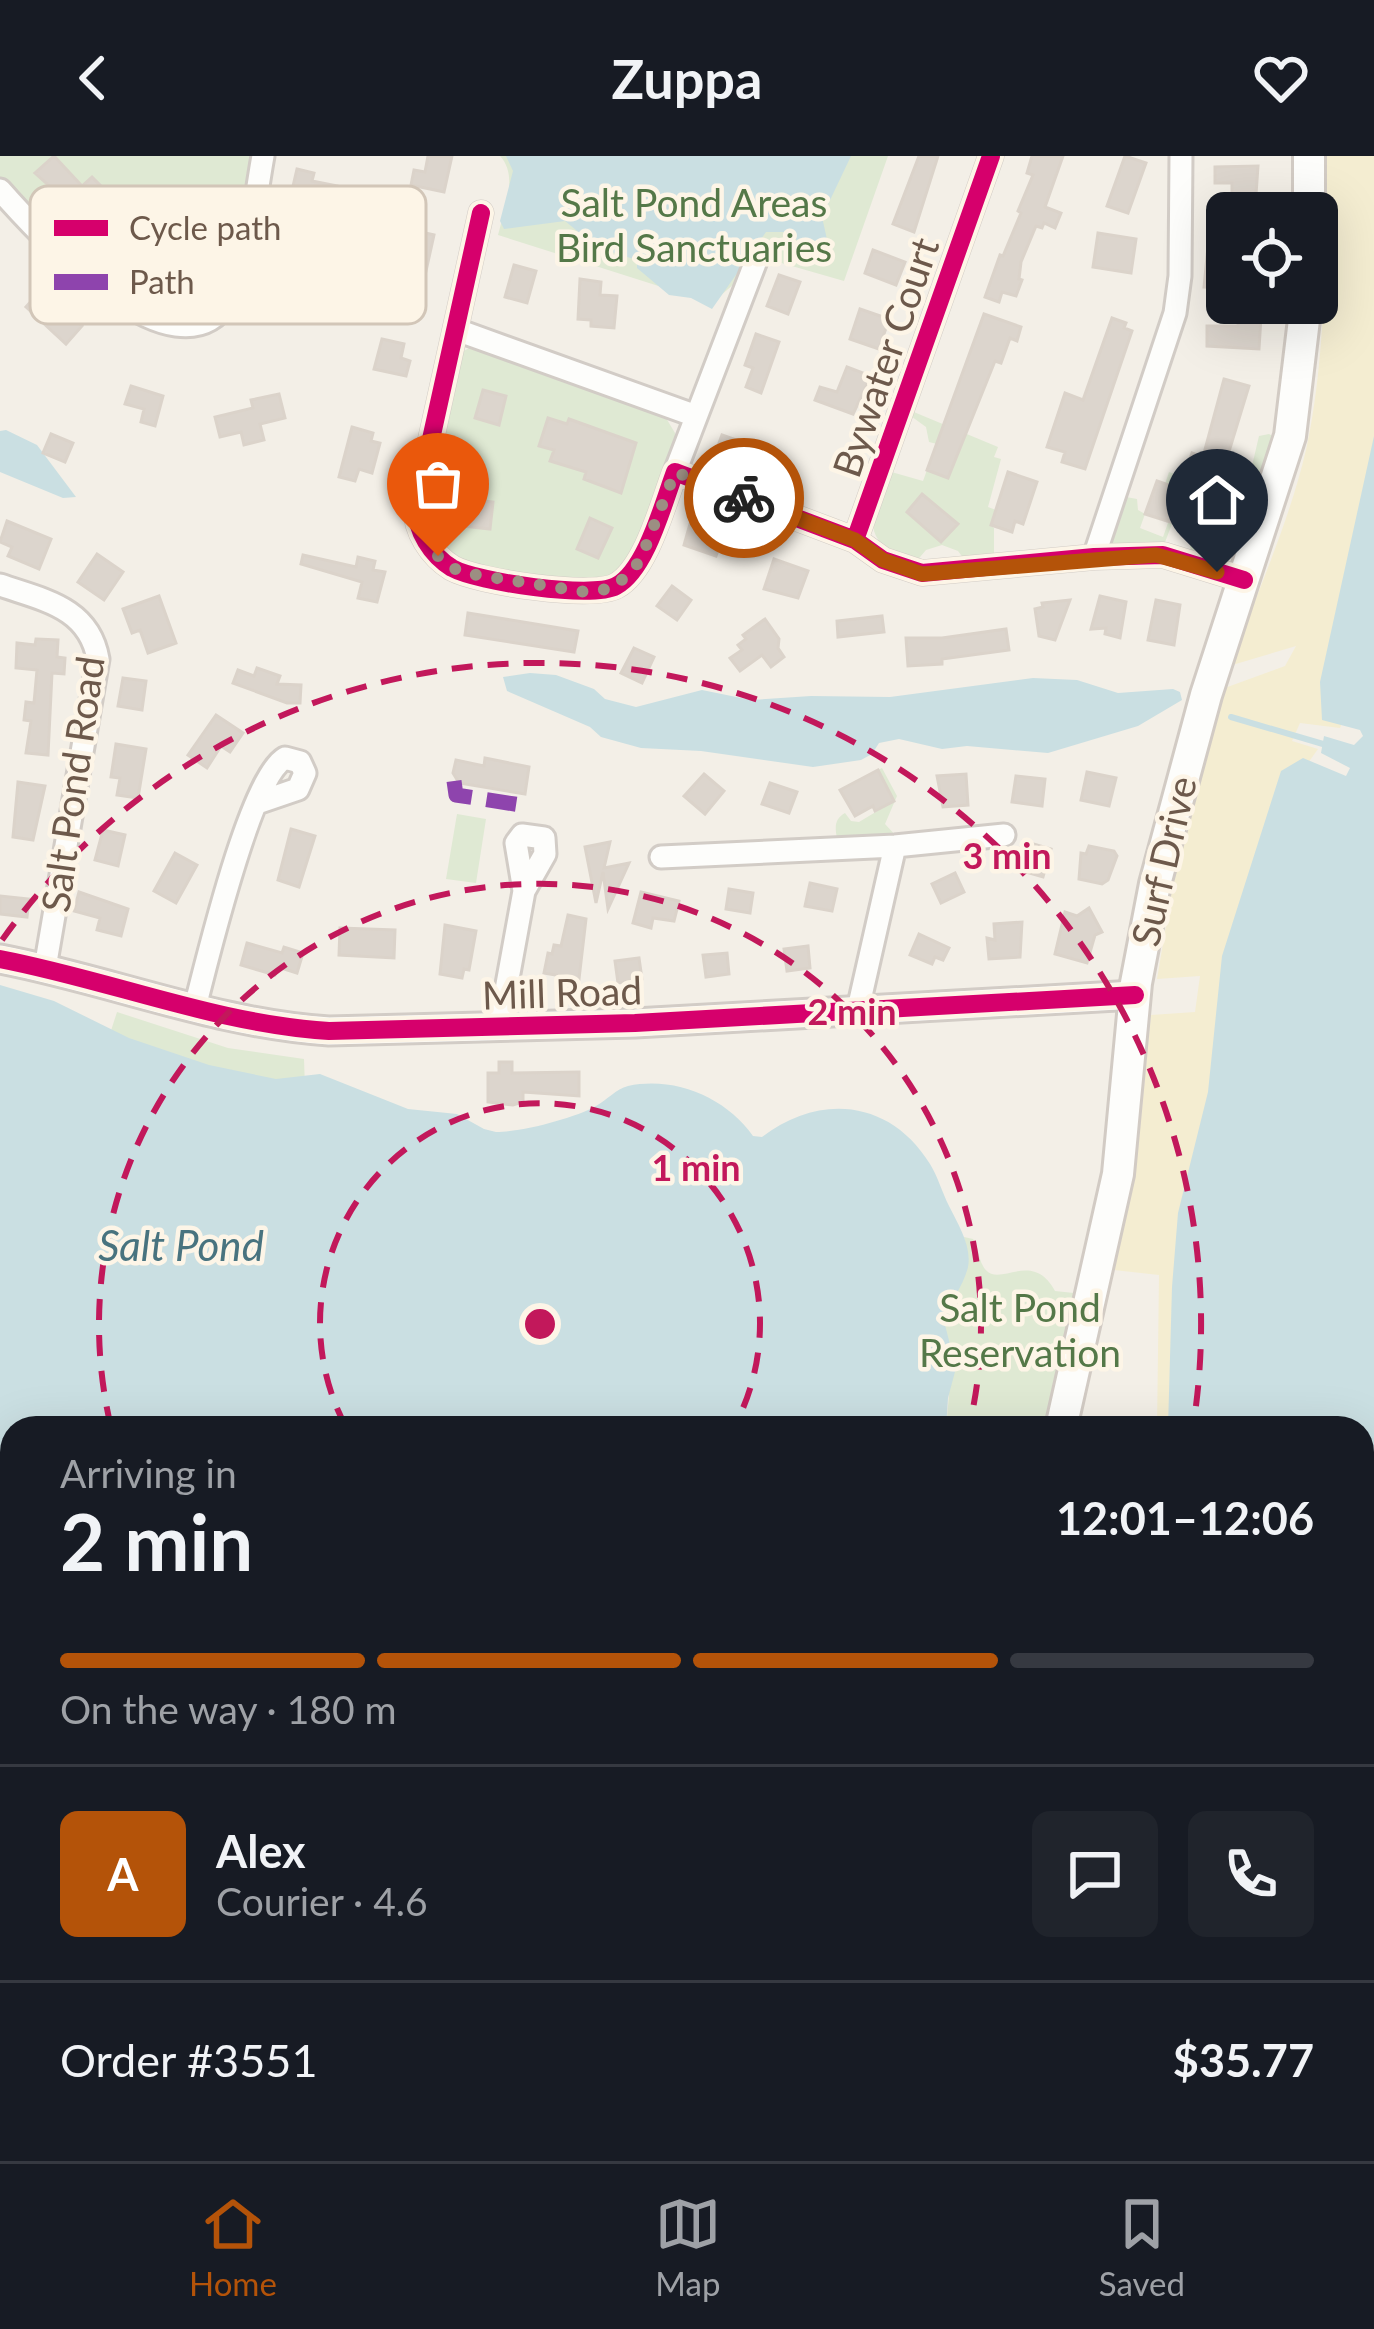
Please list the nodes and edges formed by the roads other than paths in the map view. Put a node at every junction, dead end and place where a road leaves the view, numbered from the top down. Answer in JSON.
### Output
{"nodes":[{"id":1,"x":263,"y":156,"type":"edge"},
{"id":2,"x":991,"y":156,"type":"edge"},
{"id":3,"x":1181,"y":156,"type":"edge"},
{"id":4,"x":1309,"y":156,"type":"edge"},
{"id":5,"x":257,"y":186,"type":"edge"},
{"id":6,"x":0,"y":190,"type":"edge"},
{"id":7,"x":1309,"y":192,"type":"edge"},
{"id":8,"x":481,"y":213,"type":"dead end"},
{"id":9,"x":30,"y":218,"type":"edge"},
{"id":10,"x":759,"y":253,"type":"dead end"},
{"id":11,"x":1303,"y":324,"type":"edge"},
{"id":12,"x":457,"y":330,"type":"junction"},
{"id":13,"x":696,"y":416,"type":"junction"},
{"id":14,"x":675,"y":472,"type":"junction"},
{"id":15,"x":855,"y":540,"type":"junction"},
{"id":16,"x":1094,"y":557,"type":"junction"},
{"id":17,"x":1244,"y":580,"type":"junction"},
{"id":18,"x":0,"y":585,"type":"edge"},
{"id":19,"x":257,"y":803,"type":"dead end"},
{"id":20,"x":1004,"y":836,"type":"dead end"},
{"id":21,"x":895,"y":846,"type":"junction"},
{"id":22,"x":662,"y":857,"type":"dead end"},
{"id":23,"x":524,"y":891,"type":"dead end"},
{"id":24,"x":0,"y":959,"type":"edge"},
{"id":25,"x":45,"y":968,"type":"junction"},
{"id":26,"x":1135,"y":995,"type":"junction"},
{"id":27,"x":195,"y":1007,"type":"junction"},
{"id":28,"x":858,"y":1009,"type":"junction"},
{"id":29,"x":499,"y":1028,"type":"junction"},
{"id":30,"x":1064,"y":1416,"type":"edge"}],
"edges":[{"from":1,"to":5,"type":"street"},
{"from":2,"to":15,"type":"street","name":"Bywater Court"},
{"from":3,"to":16,"type":"street"},
{"from":4,"to":7,"type":"main road"},
{"from":6,"to":9,"type":"street"},
{"from":8,"to":12,"type":"street"},
{"from":10,"to":13,"type":"street"},
{"from":11,"to":17,"type":"main road","name":"Surf Drive"},
{"from":12,"to":13,"type":"street"},
{"from":12,"to":14,"type":"street"},
{"from":13,"to":14,"type":"street"},
{"from":14,"to":15,"type":"street"},
{"from":15,"to":16,"type":"street","name":"Bywater Court"},
{"from":16,"to":17,"type":"street","name":"Bywater Court"},
{"from":17,"to":26,"type":"main road","name":"Surf Drive"},
{"from":18,"to":25,"type":"street","name":"Salt Pond Road"},
{"from":19,"to":27,"type":"street"},
{"from":20,"to":21,"type":"street"},
{"from":21,"to":22,"type":"street"},
{"from":21,"to":28,"type":"street"},
{"from":23,"to":29,"type":"street"},
{"from":24,"to":25,"type":"street","name":"Mill Road"},
{"from":25,"to":27,"type":"street","name":"Mill Road"},
{"from":26,"to":28,"type":"street","name":"Mill Road"},
{"from":26,"to":30,"type":"main road","name":"Surf Drive"},
{"from":27,"to":29,"type":"street","name":"Mill Road"},
{"from":28,"to":29,"type":"street","name":"Mill Road"}]}
